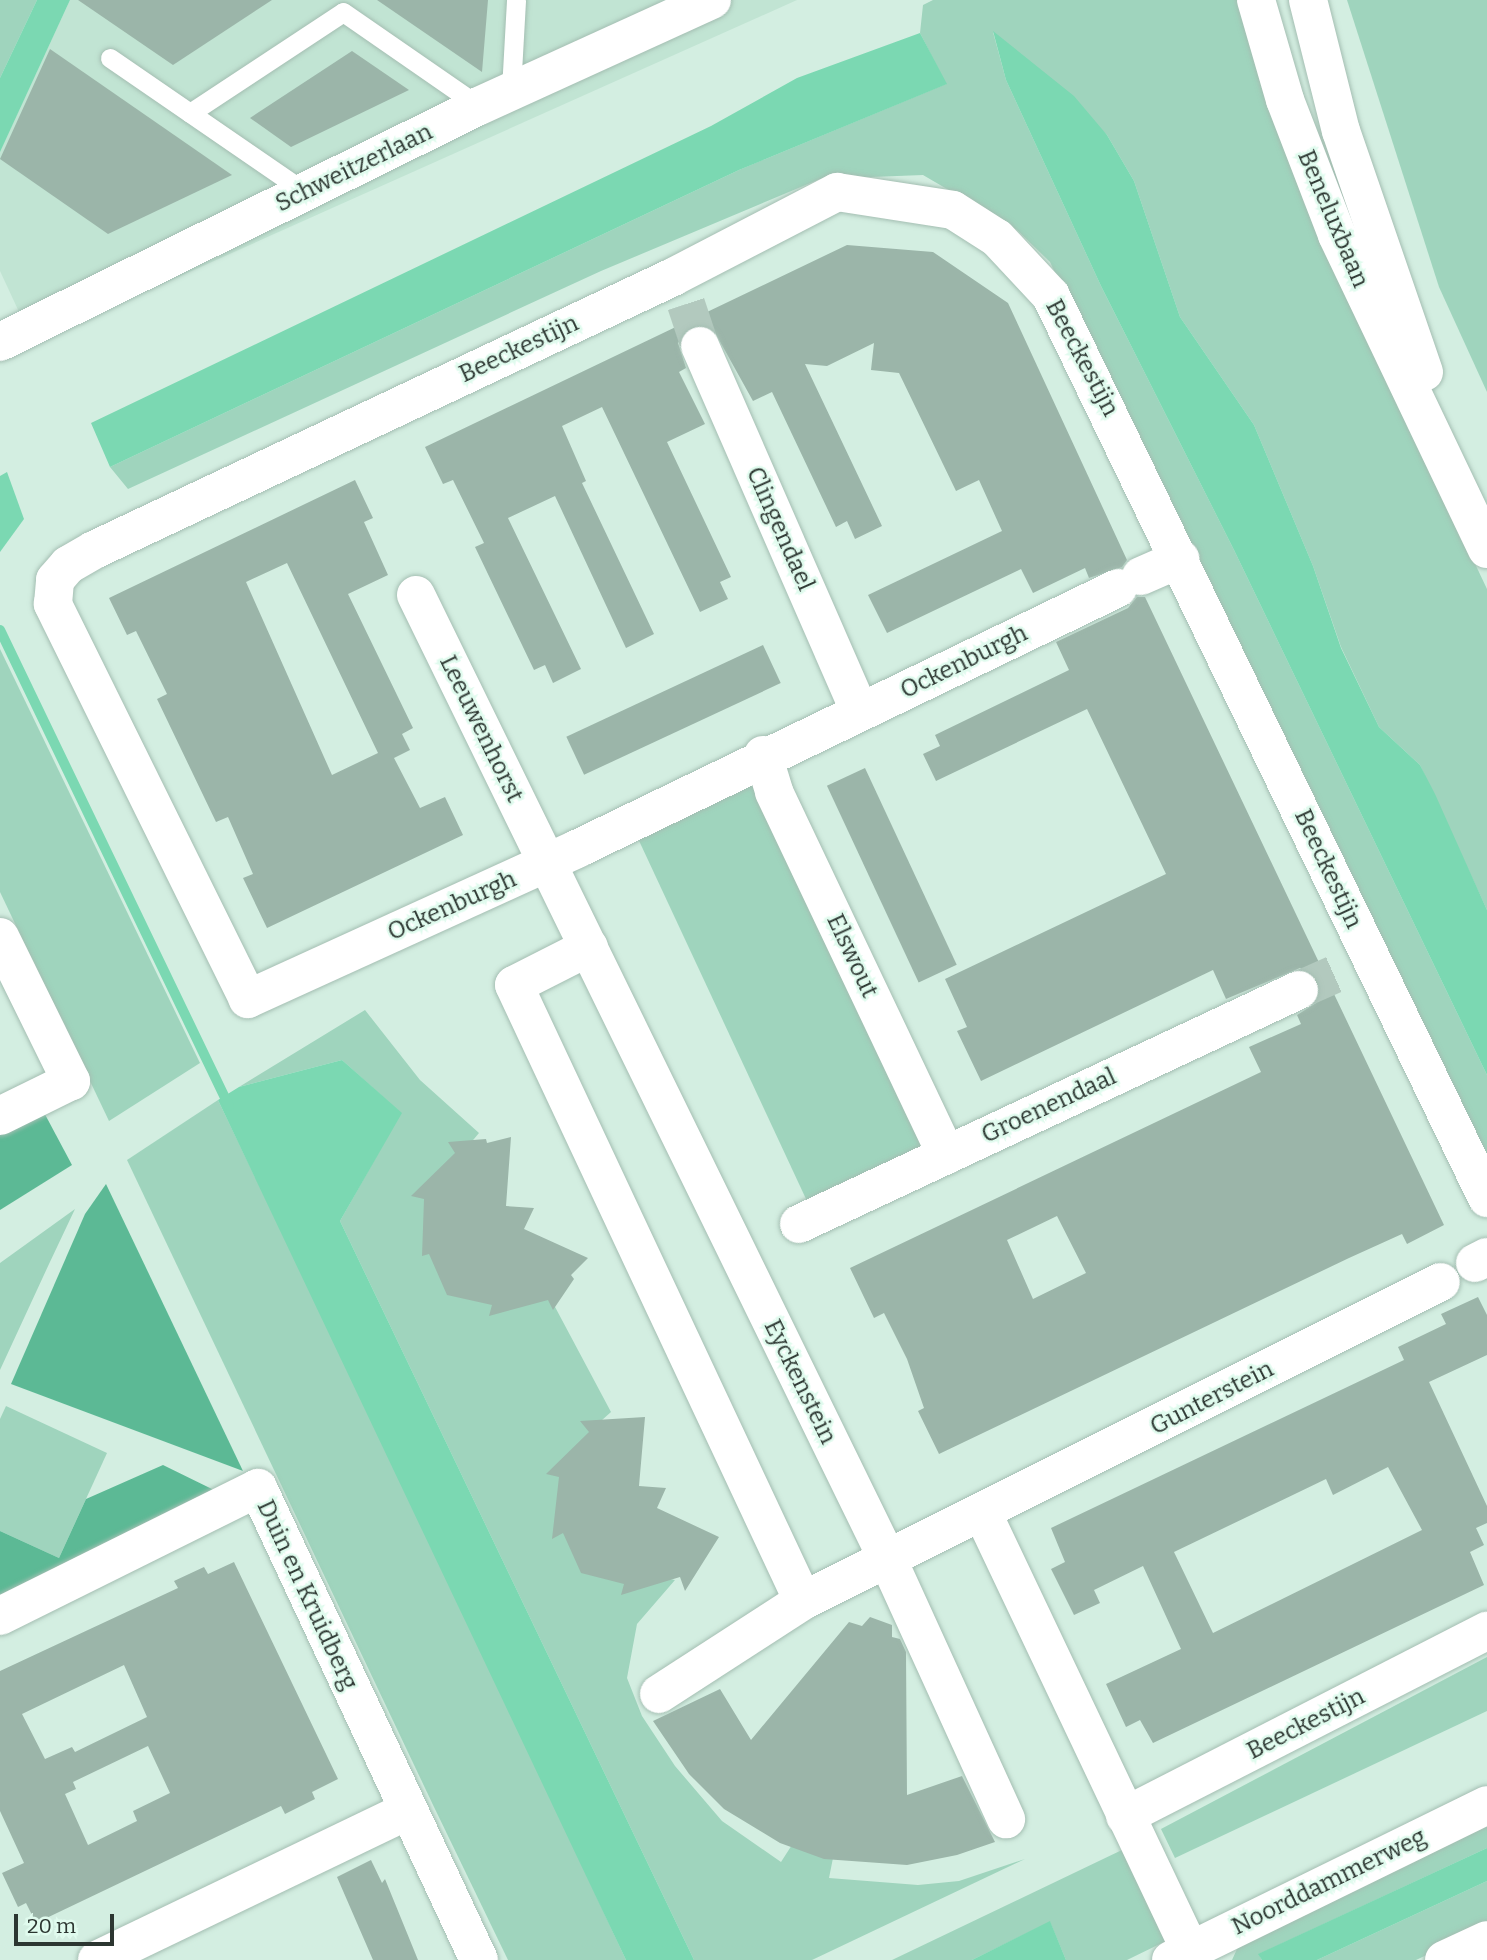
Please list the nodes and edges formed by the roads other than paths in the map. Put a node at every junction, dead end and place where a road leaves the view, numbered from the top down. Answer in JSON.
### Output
{"nodes":[{"id":1,"x":516,"y":0,"type":"edge"},
{"id":2,"x":711,"y":0,"type":"edge"},
{"id":3,"x":1256,"y":0,"type":"edge"},
{"id":4,"x":1308,"y":0,"type":"edge"},
{"id":5,"x":110,"y":58,"type":"dead end"},
{"id":6,"x":495,"y":98,"type":"junction"},
{"id":7,"x":190,"y":113,"type":"junction"},
{"id":8,"x":305,"y":192,"type":"junction"},
{"id":9,"x":0,"y":342,"type":"edge"},
{"id":10,"x":700,"y":346,"type":"tunnel mouth"},
{"id":11,"x":1431,"y":430,"type":"junction"},
{"id":12,"x":1487,"y":549,"type":"edge"},
{"id":13,"x":94,"y":550,"type":"joint"},
{"id":14,"x":1180,"y":559,"type":"junction"},
{"id":15,"x":416,"y":595,"type":"dead end"},
{"id":16,"x":860,"y":712,"type":"junction"},
{"id":17,"x":763,"y":755,"type":"junction"},
{"id":18,"x":546,"y":863,"type":"junction"},
{"id":19,"x":0,"y":937,"type":"edge"},
{"id":20,"x":589,"y":947,"type":"junction"},
{"id":21,"x":1300,"y":990,"type":"tunnel mouth"},
{"id":22,"x":0,"y":1116,"type":"edge"},
{"id":23,"x":946,"y":1155,"type":"junction"},
{"id":24,"x":1487,"y":1198,"type":"edge"},
{"id":25,"x":799,"y":1224,"type":"dead end"},
{"id":26,"x":1441,"y":1282,"type":"dead end"},
{"id":27,"x":983,"y":1514,"type":"junction"},
{"id":28,"x":888,"y":1560,"type":"junction"},
{"id":29,"x":803,"y":1601,"type":"junction"},
{"id":30,"x":0,"y":1616,"type":"edge"},
{"id":31,"x":1487,"y":1631,"type":"edge"},
{"id":32,"x":659,"y":1694,"type":"dead end"},
{"id":33,"x":1487,"y":1805,"type":"edge"},
{"id":34,"x":406,"y":1811,"type":"junction"},
{"id":35,"x":1125,"y":1816,"type":"junction"},
{"id":36,"x":1006,"y":1819,"type":"dead end"},
{"id":37,"x":1487,"y":1940,"type":"edge"},
{"id":38,"x":1185,"y":1957,"type":"edge"},
{"id":39,"x":97,"y":1960,"type":"edge"},
{"id":40,"x":479,"y":1960,"type":"edge"},
{"id":41,"x":1444,"y":1960,"type":"edge"}],
"edges":[{"from":1,"to":6,"type":"lane"},
{"from":2,"to":6,"type":"street","name":"Schweitzerlaan"},
{"from":3,"to":11,"type":"street","name":"Beneluxbaan"},
{"from":4,"to":11,"type":"street","name":"Beneluxbaan"},
{"from":5,"to":7,"type":"lane"},
{"from":6,"to":7,"type":"lane"},
{"from":6,"to":8,"type":"street","name":"Schweitzerlaan"},
{"from":7,"to":8,"type":"lane"},
{"from":8,"to":9,"type":"street","name":"Schweitzerlaan"},
{"from":10,"to":16,"type":"street","name":"Clingendael"},
{"from":11,"to":12,"type":"street","name":"Beneluxbaan"},
{"from":13,"to":14,"type":"street","name":"Beeckestijn"},
{"from":13,"to":18,"type":"street","name":"Ockenburgh"},
{"from":14,"to":16,"type":"street","name":"Ockenburgh"},
{"from":14,"to":24,"type":"street","name":"Beeckestijn"},
{"from":15,"to":18,"type":"street","name":"Leeuwenhorst"},
{"from":16,"to":17,"type":"street","name":"Ockenburgh"},
{"from":17,"to":18,"type":"street","name":"Ockenburgh"},
{"from":17,"to":23,"type":"street","name":"Elswout"},
{"from":18,"to":20,"type":"street","name":"Eyckenstein"},
{"from":19,"to":22,"type":"street"},
{"from":20,"to":28,"type":"street","name":"Eyckenstein"},
{"from":20,"to":29,"type":"street"},
{"from":21,"to":23,"type":"street","name":"Groenendaal"},
{"from":23,"to":25,"type":"street","name":"Groenendaal"},
{"from":26,"to":27,"type":"street","name":"Gunterstein"},
{"from":27,"to":28,"type":"street","name":"Gunterstein"},
{"from":27,"to":35,"type":"street"},
{"from":28,"to":29,"type":"street","name":"Gunterstein"},
{"from":28,"to":36,"type":"street","name":"Eyckenstein"},
{"from":29,"to":32,"type":"street","name":"Gunterstein"},
{"from":30,"to":34,"type":"street","name":"Duin en Kruidberg"},
{"from":31,"to":35,"type":"street","name":"Beeckestijn"},
{"from":33,"to":38,"type":"street","name":"Noorddammerweg"},
{"from":34,"to":39,"type":"street"},
{"from":34,"to":40,"type":"street"},
{"from":35,"to":38,"type":"street"},
{"from":37,"to":41,"type":"street"}]}
